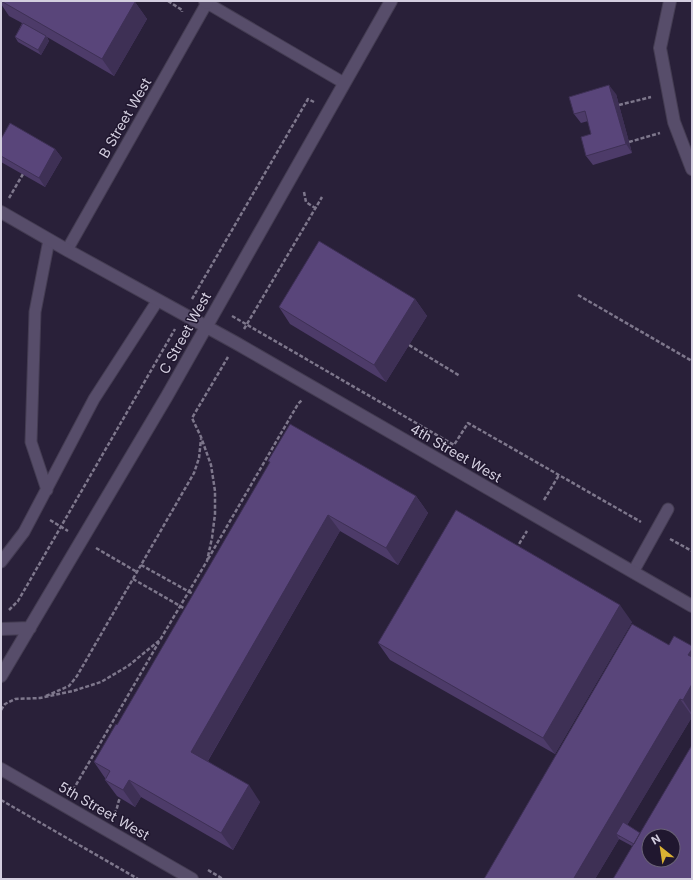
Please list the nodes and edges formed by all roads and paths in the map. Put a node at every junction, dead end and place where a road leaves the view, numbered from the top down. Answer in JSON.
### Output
{"nodes":[{"id":1,"x":391,"y":1,"type":"edge"},
{"id":2,"x":670,"y":1,"type":"edge"},
{"id":3,"x":207,"y":2,"type":"edge"},
{"id":4,"x":344,"y":83,"type":"junction"},
{"id":5,"x":668,"y":92,"type":"junction"},
{"id":6,"x":308,"y":99,"type":"dead end"},
{"id":7,"x":619,"y":106,"type":"dead end"},
{"id":8,"x":676,"y":128,"type":"junction"},
{"id":9,"x":629,"y":142,"type":"dead end"},
{"id":10,"x":692,"y":169,"type":"edge"},
{"id":11,"x":307,"y":186,"type":"dead end"},
{"id":12,"x":322,"y":197,"type":"dead end"},
{"id":13,"x":315,"y":208,"type":"junction"},
{"id":14,"x":1,"y":212,"type":"edge"},
{"id":15,"x":49,"y":240,"type":"junction"},
{"id":16,"x":67,"y":250,"type":"junction"},
{"id":17,"x":195,"y":294,"type":"junction"},
{"id":18,"x":578,"y":296,"type":"dead end"},
{"id":19,"x":158,"y":300,"type":"junction"},
{"id":20,"x":217,"y":307,"type":"junction"},
{"id":21,"x":184,"y":314,"type":"junction"},
{"id":22,"x":247,"y":324,"type":"junction"},
{"id":23,"x":206,"y":326,"type":"junction"},
{"id":24,"x":236,"y":343,"type":"junction"},
{"id":25,"x":409,"y":346,"type":"dead end"},
{"id":26,"x":692,"y":361,"type":"edge"},
{"id":27,"x":332,"y":374,"type":"junction"},
{"id":28,"x":460,"y":376,"type":"dead end"},
{"id":29,"x":315,"y":389,"type":"junction"},
{"id":30,"x":201,"y":437,"type":"junction"},
{"id":31,"x":47,"y":490,"type":"junction"},
{"id":32,"x":668,"y":509,"type":"dead end"},
{"id":33,"x":656,"y":531,"type":"junction"},
{"id":34,"x":692,"y":552,"type":"edge"},
{"id":35,"x":207,"y":561,"type":"junction"},
{"id":36,"x":1,"y":562,"type":"edge"},
{"id":37,"x":141,"y":565,"type":"junction"},
{"id":38,"x":633,"y":572,"type":"junction"},
{"id":39,"x":133,"y":579,"type":"junction"},
{"id":40,"x":189,"y":592,"type":"junction"},
{"id":41,"x":196,"y":596,"type":"edge"},
{"id":42,"x":180,"y":606,"type":"junction"},
{"id":43,"x":692,"y":606,"type":"edge"},
{"id":44,"x":188,"y":610,"type":"edge"},
{"id":45,"x":5,"y":612,"type":"dead end"},
{"id":46,"x":30,"y":628,"type":"junction"},
{"id":47,"x":1,"y":629,"type":"edge"},
{"id":48,"x":160,"y":640,"type":"junction"},
{"id":49,"x":1,"y":676,"type":"edge"},
{"id":50,"x":40,"y":698,"type":"junction"},
{"id":51,"x":1,"y":710,"type":"edge"},
{"id":52,"x":1,"y":769,"type":"edge"},
{"id":53,"x":72,"y":792,"type":"dead end"},
{"id":54,"x":1,"y":800,"type":"edge"},
{"id":55,"x":138,"y":879,"type":"edge"},
{"id":56,"x":192,"y":879,"type":"edge"}],
"edges":[{"from":1,"to":4,"type":"street","name":"C Street West"},
{"from":2,"to":5,"type":"street"},
{"from":3,"to":4,"type":"lane"},
{"from":3,"to":16,"type":"lane","name":"B Street West"},
{"from":4,"to":20,"type":"street","name":"C Street West"},
{"from":5,"to":7,"type":"path"},
{"from":5,"to":8,"type":"street"},
{"from":6,"to":17,"type":"path"},
{"from":8,"to":9,"type":"path"},
{"from":8,"to":10,"type":"street"},
{"from":11,"to":13,"type":"path"},
{"from":12,"to":13,"type":"path"},
{"from":13,"to":22,"type":"path"},
{"from":14,"to":15,"type":"street"},
{"from":15,"to":16,"type":"street"},
{"from":15,"to":31,"type":"lane"},
{"from":16,"to":19,"type":"street","name":"4th Street West"},
{"from":17,"to":20,"type":"path"},
{"from":17,"to":21,"type":"path"},
{"from":18,"to":26,"type":"path"},
{"from":19,"to":21,"type":"street","name":"4th Street West"},
{"from":19,"to":31,"type":"lane"},
{"from":20,"to":22,"type":"path"},
{"from":20,"to":23,"type":"street","name":"C Street West"},
{"from":21,"to":23,"type":"street","name":"4th Street West"},
{"from":21,"to":45,"type":"path"},
{"from":22,"to":24,"type":"path"},
{"from":22,"to":27,"type":"path"},
{"from":23,"to":24,"type":"street","name":"4th Street West"},
{"from":23,"to":46,"type":"street","name":"C Street West"},
{"from":24,"to":29,"type":"street","name":"4th Street West"},
{"from":24,"to":30,"type":"path"},
{"from":25,"to":28,"type":"path"},
{"from":27,"to":29,"type":"path"},
{"from":27,"to":33,"type":"path"},
{"from":29,"to":35,"type":"path"},
{"from":29,"to":38,"type":"street","name":"4th Street West"},
{"from":30,"to":35,"type":"path"},
{"from":30,"to":37,"type":"path"},
{"from":31,"to":36,"type":"lane"},
{"from":32,"to":33,"type":"lane"},
{"from":33,"to":34,"type":"path"},
{"from":33,"to":38,"type":"lane"},
{"from":35,"to":40,"type":"path"},
{"from":37,"to":39,"type":"path"},
{"from":37,"to":40,"type":"path"},
{"from":38,"to":43,"type":"street","name":"4th Street West"},
{"from":39,"to":42,"type":"path"},
{"from":39,"to":50,"type":"path"},
{"from":40,"to":41,"type":"path"},
{"from":40,"to":42,"type":"path"},
{"from":42,"to":44,"type":"path"},
{"from":42,"to":48,"type":"path"},
{"from":46,"to":47,"type":"street"},
{"from":46,"to":49,"type":"street","name":"C Street West"},
{"from":48,"to":50,"type":"path"},
{"from":48,"to":53,"type":"path"},
{"from":50,"to":51,"type":"path"},
{"from":52,"to":56,"type":"street","name":"5th Street West"},
{"from":54,"to":55,"type":"path"}]}
